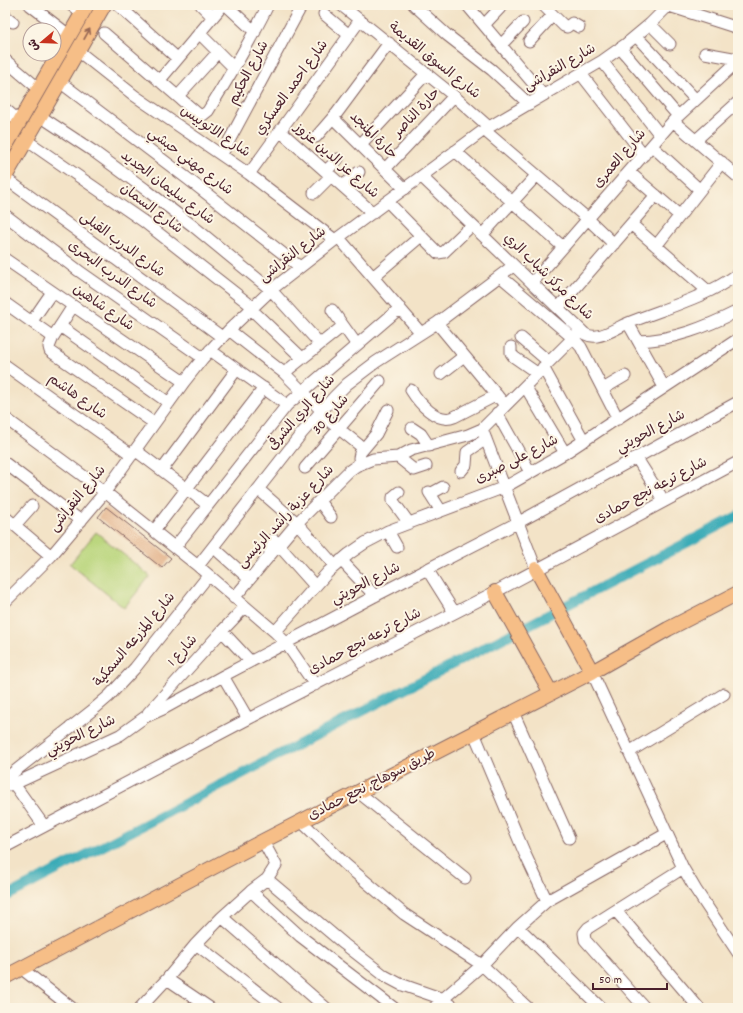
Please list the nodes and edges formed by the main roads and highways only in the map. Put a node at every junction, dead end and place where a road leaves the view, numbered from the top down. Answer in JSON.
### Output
{"nodes":[{"id":1,"x":104,"y":5,"type":"edge"},
{"id":2,"x":85,"y":10,"type":"edge"},
{"id":3,"x":5,"y":147,"type":"edge"},
{"id":4,"x":5,"y":178,"type":"edge"},
{"id":5,"x":536,"y":569,"type":"road end"},
{"id":6,"x":495,"y":592,"type":"road end"},
{"id":7,"x":738,"y":593,"type":"edge"},
{"id":8,"x":592,"y":672,"type":"junction"},
{"id":9,"x":551,"y":693,"type":"junction"},
{"id":10,"x":5,"y":977,"type":"edge"}],
"edges":[{"from":4,"to":1,"type":"main road","one_way":true},
{"from":2,"to":3,"type":"main road"},
{"from":5,"to":8,"type":"main road"},
{"from":6,"to":9,"type":"main road"},
{"from":7,"to":8,"type":"main road","name":"طريق سوهاج, نجع حمادى"},
{"from":8,"to":9,"type":"main road","name":"طريق سوهاج, نجع حمادى"},
{"from":9,"to":10,"type":"main road","name":"طريق سوهاج, نجع حمادى"}]}
